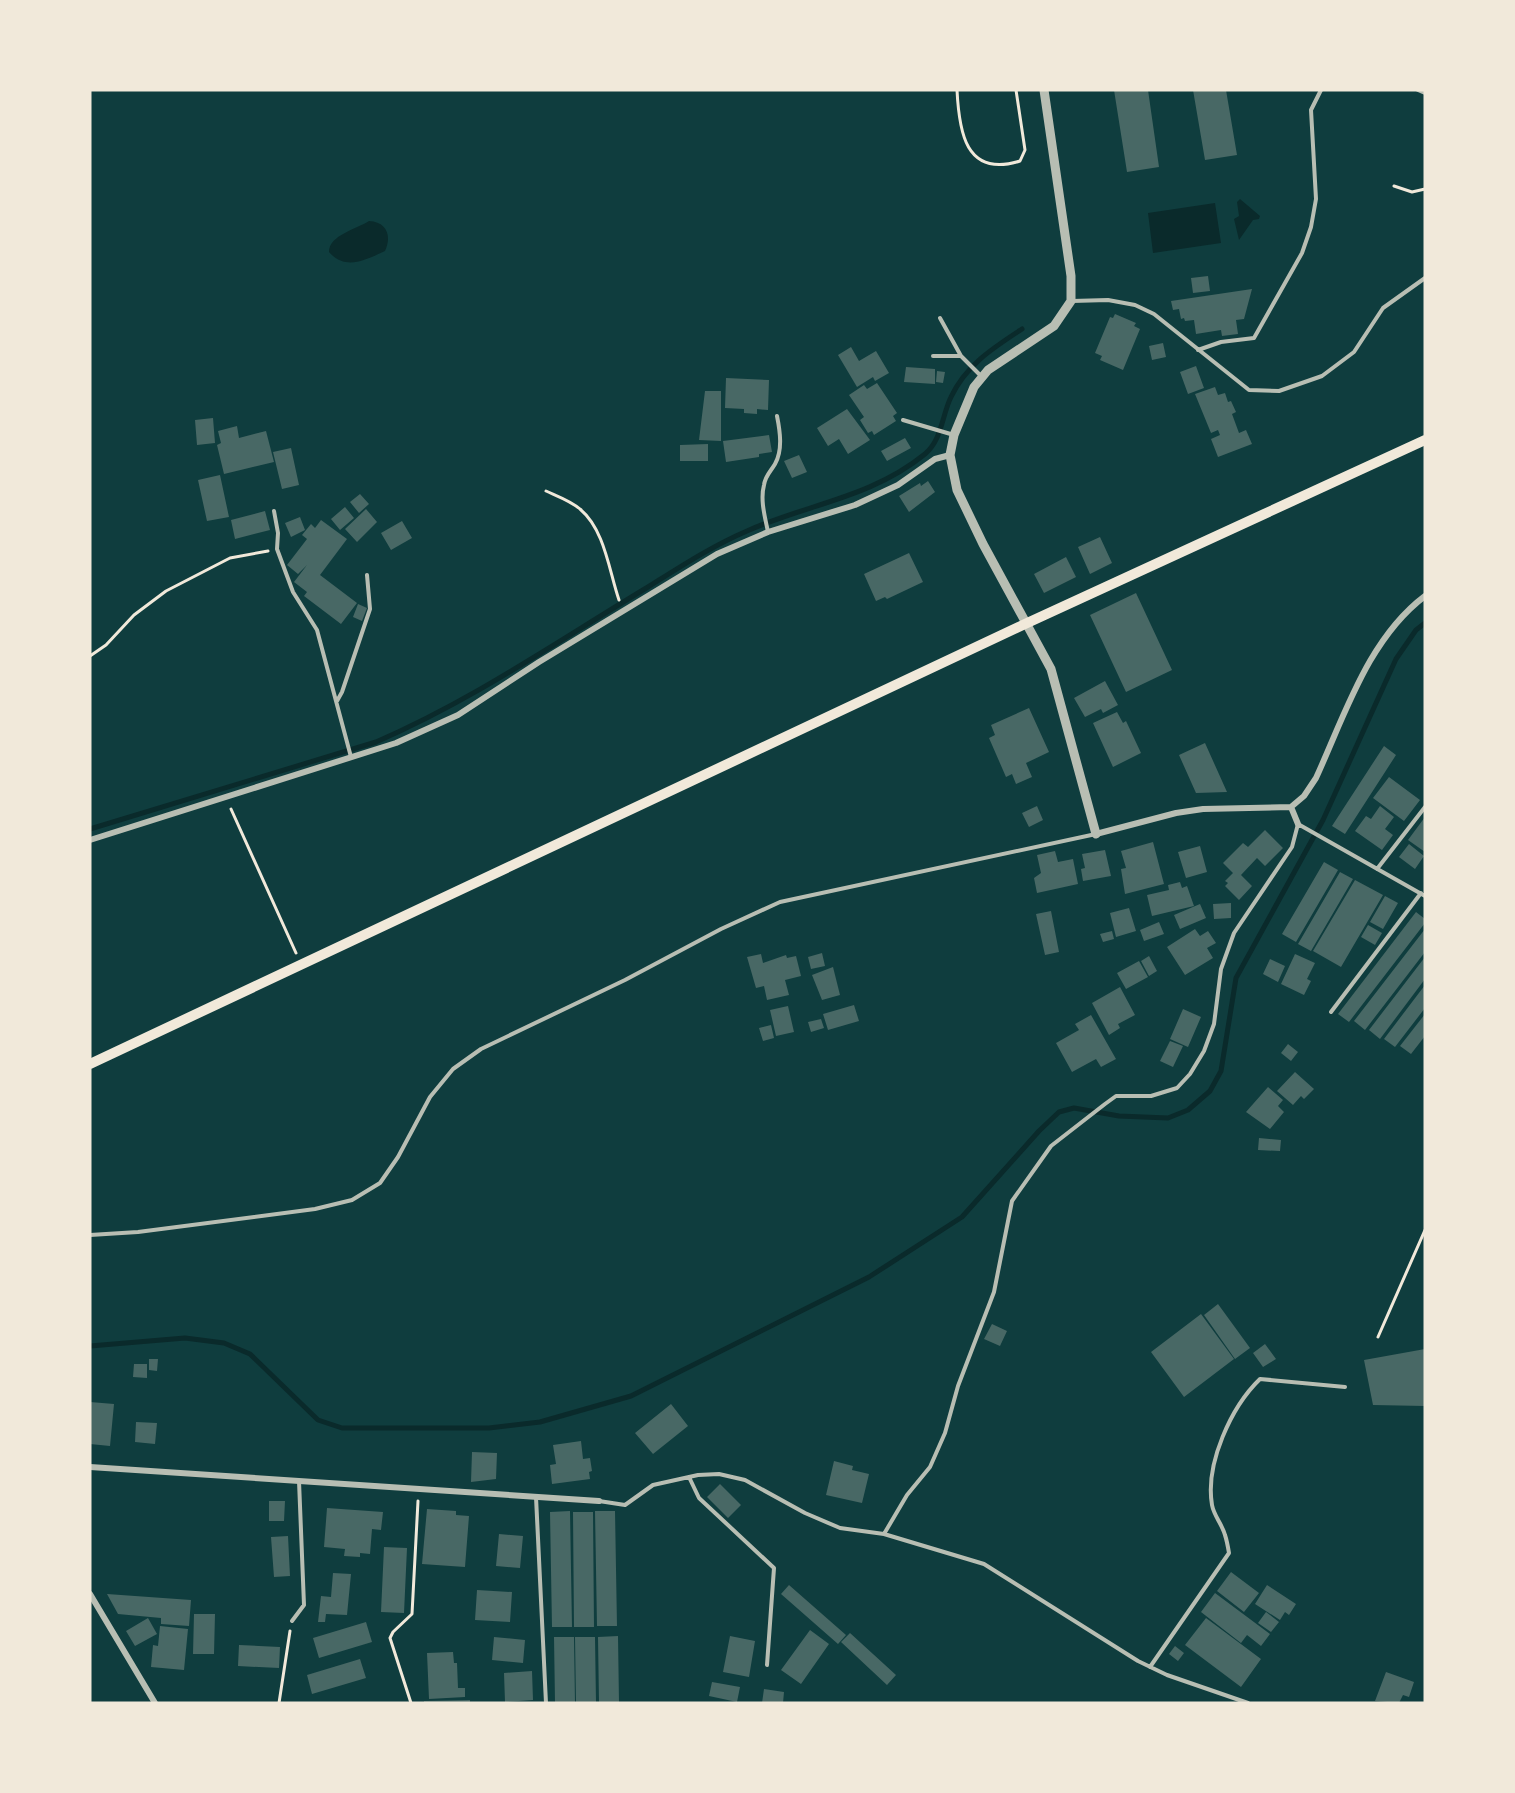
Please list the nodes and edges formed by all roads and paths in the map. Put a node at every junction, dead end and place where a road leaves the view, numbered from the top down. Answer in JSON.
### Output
{"nodes":[{"id":1,"x":957,"y":90,"type":"edge"},
{"id":2,"x":1016,"y":90,"type":"edge"},
{"id":3,"x":1044,"y":90,"type":"edge"},
{"id":4,"x":1321,"y":90,"type":"edge"},
{"id":5,"x":1418,"y":90,"type":"edge"},
{"id":6,"x":1425,"y":93,"type":"edge"},
{"id":7,"x":1394,"y":186,"type":"dead end"},
{"id":8,"x":1425,"y":189,"type":"edge"},
{"id":9,"x":1425,"y":278,"type":"edge"},
{"id":10,"x":1071,"y":301,"type":"junction"},
{"id":11,"x":940,"y":318,"type":"dead end"},
{"id":12,"x":1197,"y":350,"type":"junction"},
{"id":13,"x":933,"y":356,"type":"dead end"},
{"id":14,"x":961,"y":356,"type":"junction"},
{"id":15,"x":982,"y":378,"type":"junction"},
{"id":16,"x":777,"y":416,"type":"dead end"},
{"id":17,"x":903,"y":420,"type":"dead end"},
{"id":18,"x":954,"y":435,"type":"junction"},
{"id":19,"x":1425,"y":440,"type":"edge"},
{"id":20,"x":950,"y":455,"type":"junction"},
{"id":21,"x":546,"y":491,"type":"dead end"},
{"id":22,"x":274,"y":510,"type":"dead end"},
{"id":23,"x":768,"y":530,"type":"junction"},
{"id":24,"x":277,"y":549,"type":"junction"},
{"id":25,"x":367,"y":575,"type":"dead end"},
{"id":26,"x":1425,"y":596,"type":"edge"},
{"id":27,"x":619,"y":599,"type":"dead end"},
{"id":28,"x":1025,"y":624,"type":"junction"},
{"id":29,"x":90,"y":656,"type":"edge"},
{"id":30,"x":336,"y":702,"type":"junction"},
{"id":31,"x":351,"y":756,"type":"junction"},
{"id":32,"x":225,"y":796,"type":"junction"},
{"id":33,"x":1291,"y":807,"type":"junction"},
{"id":34,"x":1425,"y":807,"type":"edge"},
{"id":35,"x":1301,"y":826,"type":"junction"},
{"id":36,"x":1096,"y":834,"type":"junction"},
{"id":37,"x":90,"y":840,"type":"edge"},
{"id":38,"x":1377,"y":868,"type":"junction"},
{"id":39,"x":1423,"y":895,"type":"edge"},
{"id":40,"x":301,"y":965,"type":"junction"},
{"id":41,"x":1331,"y":1012,"type":"dead end"},
{"id":42,"x":90,"y":1064,"type":"edge"},
{"id":43,"x":1425,"y":1230,"type":"edge"},
{"id":44,"x":90,"y":1235,"type":"edge"},
{"id":45,"x":1378,"y":1337,"type":"dead end"},
{"id":46,"x":1345,"y":1387,"type":"dead end"},
{"id":47,"x":90,"y":1467,"type":"edge"},
{"id":48,"x":688,"y":1477,"type":"junction"},
{"id":49,"x":299,"y":1481,"type":"junction"},
{"id":50,"x":418,"y":1489,"type":"junction"},
{"id":51,"x":536,"y":1497,"type":"junction"},
{"id":52,"x":599,"y":1501,"type":"joint"},
{"id":53,"x":884,"y":1533,"type":"junction"},
{"id":54,"x":90,"y":1594,"type":"edge"},
{"id":55,"x":292,"y":1621,"type":"joint"},
{"id":56,"x":767,"y":1665,"type":"dead end"},
{"id":57,"x":1150,"y":1667,"type":"junction"},
{"id":58,"x":155,"y":1703,"type":"edge"},
{"id":59,"x":279,"y":1703,"type":"edge"},
{"id":60,"x":411,"y":1703,"type":"edge"},
{"id":61,"x":546,"y":1703,"type":"edge"},
{"id":62,"x":1248,"y":1703,"type":"edge"}],
"edges":[{"from":1,"to":2,"type":"path"},
{"from":3,"to":10,"type":"street"},
{"from":4,"to":12,"type":"lane"},
{"from":5,"to":6,"type":"lane"},
{"from":7,"to":8,"type":"path"},
{"from":9,"to":12,"type":"lane"},
{"from":10,"to":12,"type":"lane"},
{"from":10,"to":15,"type":"street"},
{"from":11,"to":14,"type":"lane"},
{"from":13,"to":14,"type":"lane"},
{"from":14,"to":15,"type":"lane"},
{"from":15,"to":18,"type":"street"},
{"from":16,"to":23,"type":"lane"},
{"from":17,"to":18,"type":"lane"},
{"from":18,"to":20,"type":"street"},
{"from":19,"to":28,"type":"main road"},
{"from":20,"to":23,"type":"street"},
{"from":20,"to":28,"type":"street"},
{"from":21,"to":27,"type":"path"},
{"from":22,"to":24,"type":"lane"},
{"from":23,"to":31,"type":"street"},
{"from":24,"to":29,"type":"path"},
{"from":24,"to":30,"type":"lane"},
{"from":25,"to":30,"type":"lane"},
{"from":26,"to":33,"type":"street"},
{"from":28,"to":36,"type":"street"},
{"from":28,"to":40,"type":"main road"},
{"from":30,"to":31,"type":"lane"},
{"from":31,"to":32,"type":"street"},
{"from":32,"to":37,"type":"street"},
{"from":32,"to":40,"type":"path"},
{"from":33,"to":35,"type":"street"},
{"from":33,"to":36,"type":"street"},
{"from":34,"to":38,"type":"lane"},
{"from":35,"to":38,"type":"lane"},
{"from":35,"to":53,"type":"lane"},
{"from":36,"to":44,"type":"lane"},
{"from":38,"to":39,"type":"lane"},
{"from":39,"to":41,"type":"lane"},
{"from":40,"to":42,"type":"main road"},
{"from":43,"to":45,"type":"path"},
{"from":46,"to":57,"type":"lane"},
{"from":47,"to":49,"type":"street"},
{"from":48,"to":52,"type":"lane"},
{"from":48,"to":53,"type":"lane"},
{"from":48,"to":56,"type":"lane"},
{"from":49,"to":50,"type":"street"},
{"from":49,"to":55,"type":"lane"},
{"from":50,"to":51,"type":"street"},
{"from":50,"to":60,"type":"path"},
{"from":51,"to":52,"type":"street"},
{"from":51,"to":61,"type":"lane"},
{"from":53,"to":57,"type":"lane"},
{"from":54,"to":58,"type":"street"},
{"from":55,"to":59,"type":"path"},
{"from":57,"to":62,"type":"lane"}]}
